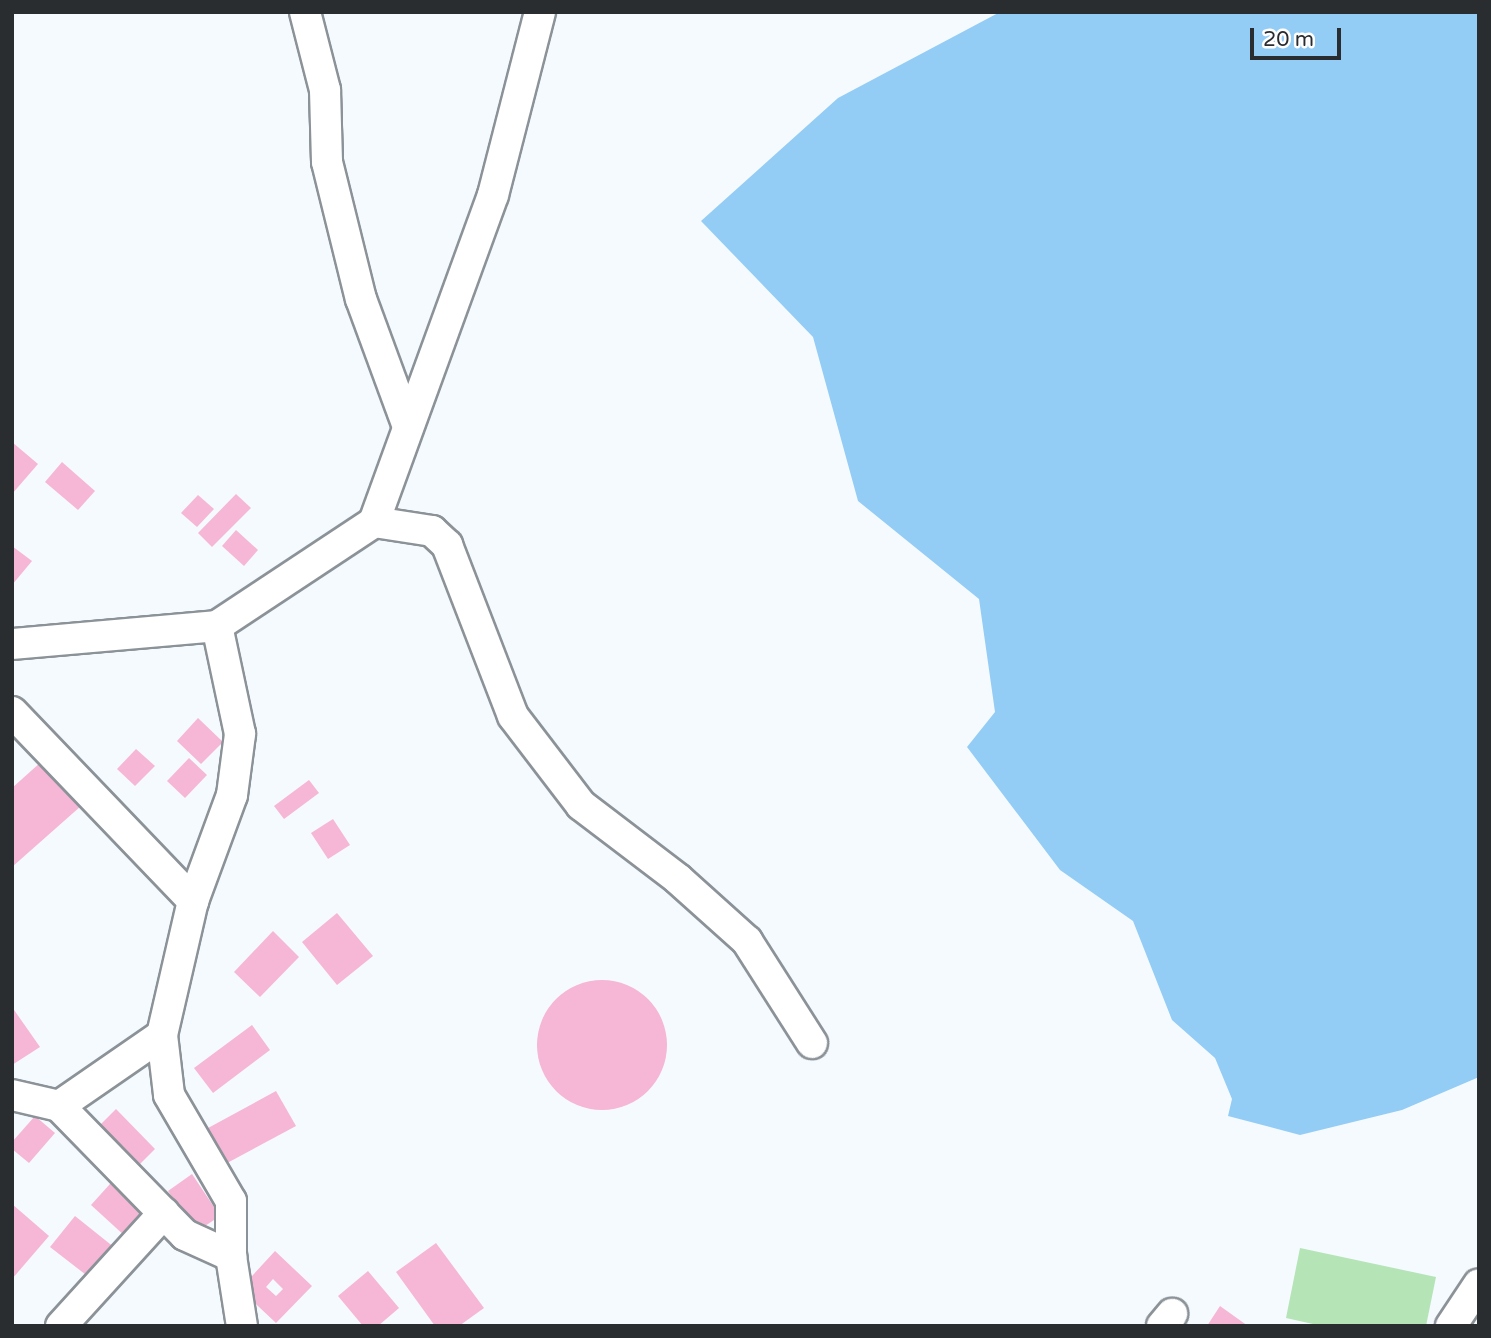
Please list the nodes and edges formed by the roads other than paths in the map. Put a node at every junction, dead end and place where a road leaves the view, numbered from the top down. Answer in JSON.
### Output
{"nodes":[{"id":1,"x":305,"y":12,"type":"edge"},
{"id":2,"x":540,"y":12,"type":"edge"},
{"id":3,"x":407,"y":424,"type":"junction"},
{"id":4,"x":374,"y":523,"type":"junction"},
{"id":5,"x":216,"y":626,"type":"junction"},
{"id":6,"x":12,"y":644,"type":"edge"},
{"id":7,"x":12,"y":712,"type":"edge"},
{"id":8,"x":193,"y":901,"type":"junction"},
{"id":9,"x":162,"y":1035,"type":"junction"},
{"id":10,"x":812,"y":1043,"type":"dead end"},
{"id":11,"x":12,"y":1095,"type":"edge"},
{"id":12,"x":59,"y":1106,"type":"junction"},
{"id":13,"x":164,"y":1213,"type":"junction"},
{"id":14,"x":231,"y":1255,"type":"junction"},
{"id":15,"x":1479,"y":1284,"type":"edge"},
{"id":16,"x":61,"y":1326,"type":"edge"},
{"id":17,"x":242,"y":1326,"type":"edge"},
{"id":18,"x":1451,"y":1326,"type":"edge"}],
"edges":[{"from":1,"to":3,"type":"street"},
{"from":2,"to":3,"type":"street"},
{"from":3,"to":4,"type":"street"},
{"from":4,"to":5,"type":"street"},
{"from":4,"to":10,"type":"street"},
{"from":5,"to":6,"type":"street"},
{"from":5,"to":8,"type":"street"},
{"from":7,"to":8,"type":"street"},
{"from":8,"to":9,"type":"street"},
{"from":9,"to":12,"type":"street"},
{"from":9,"to":14,"type":"street"},
{"from":11,"to":12,"type":"street"},
{"from":12,"to":13,"type":"street"},
{"from":13,"to":14,"type":"street"},
{"from":13,"to":16,"type":"street"},
{"from":14,"to":17,"type":"street"},
{"from":15,"to":18,"type":"street"}]}
